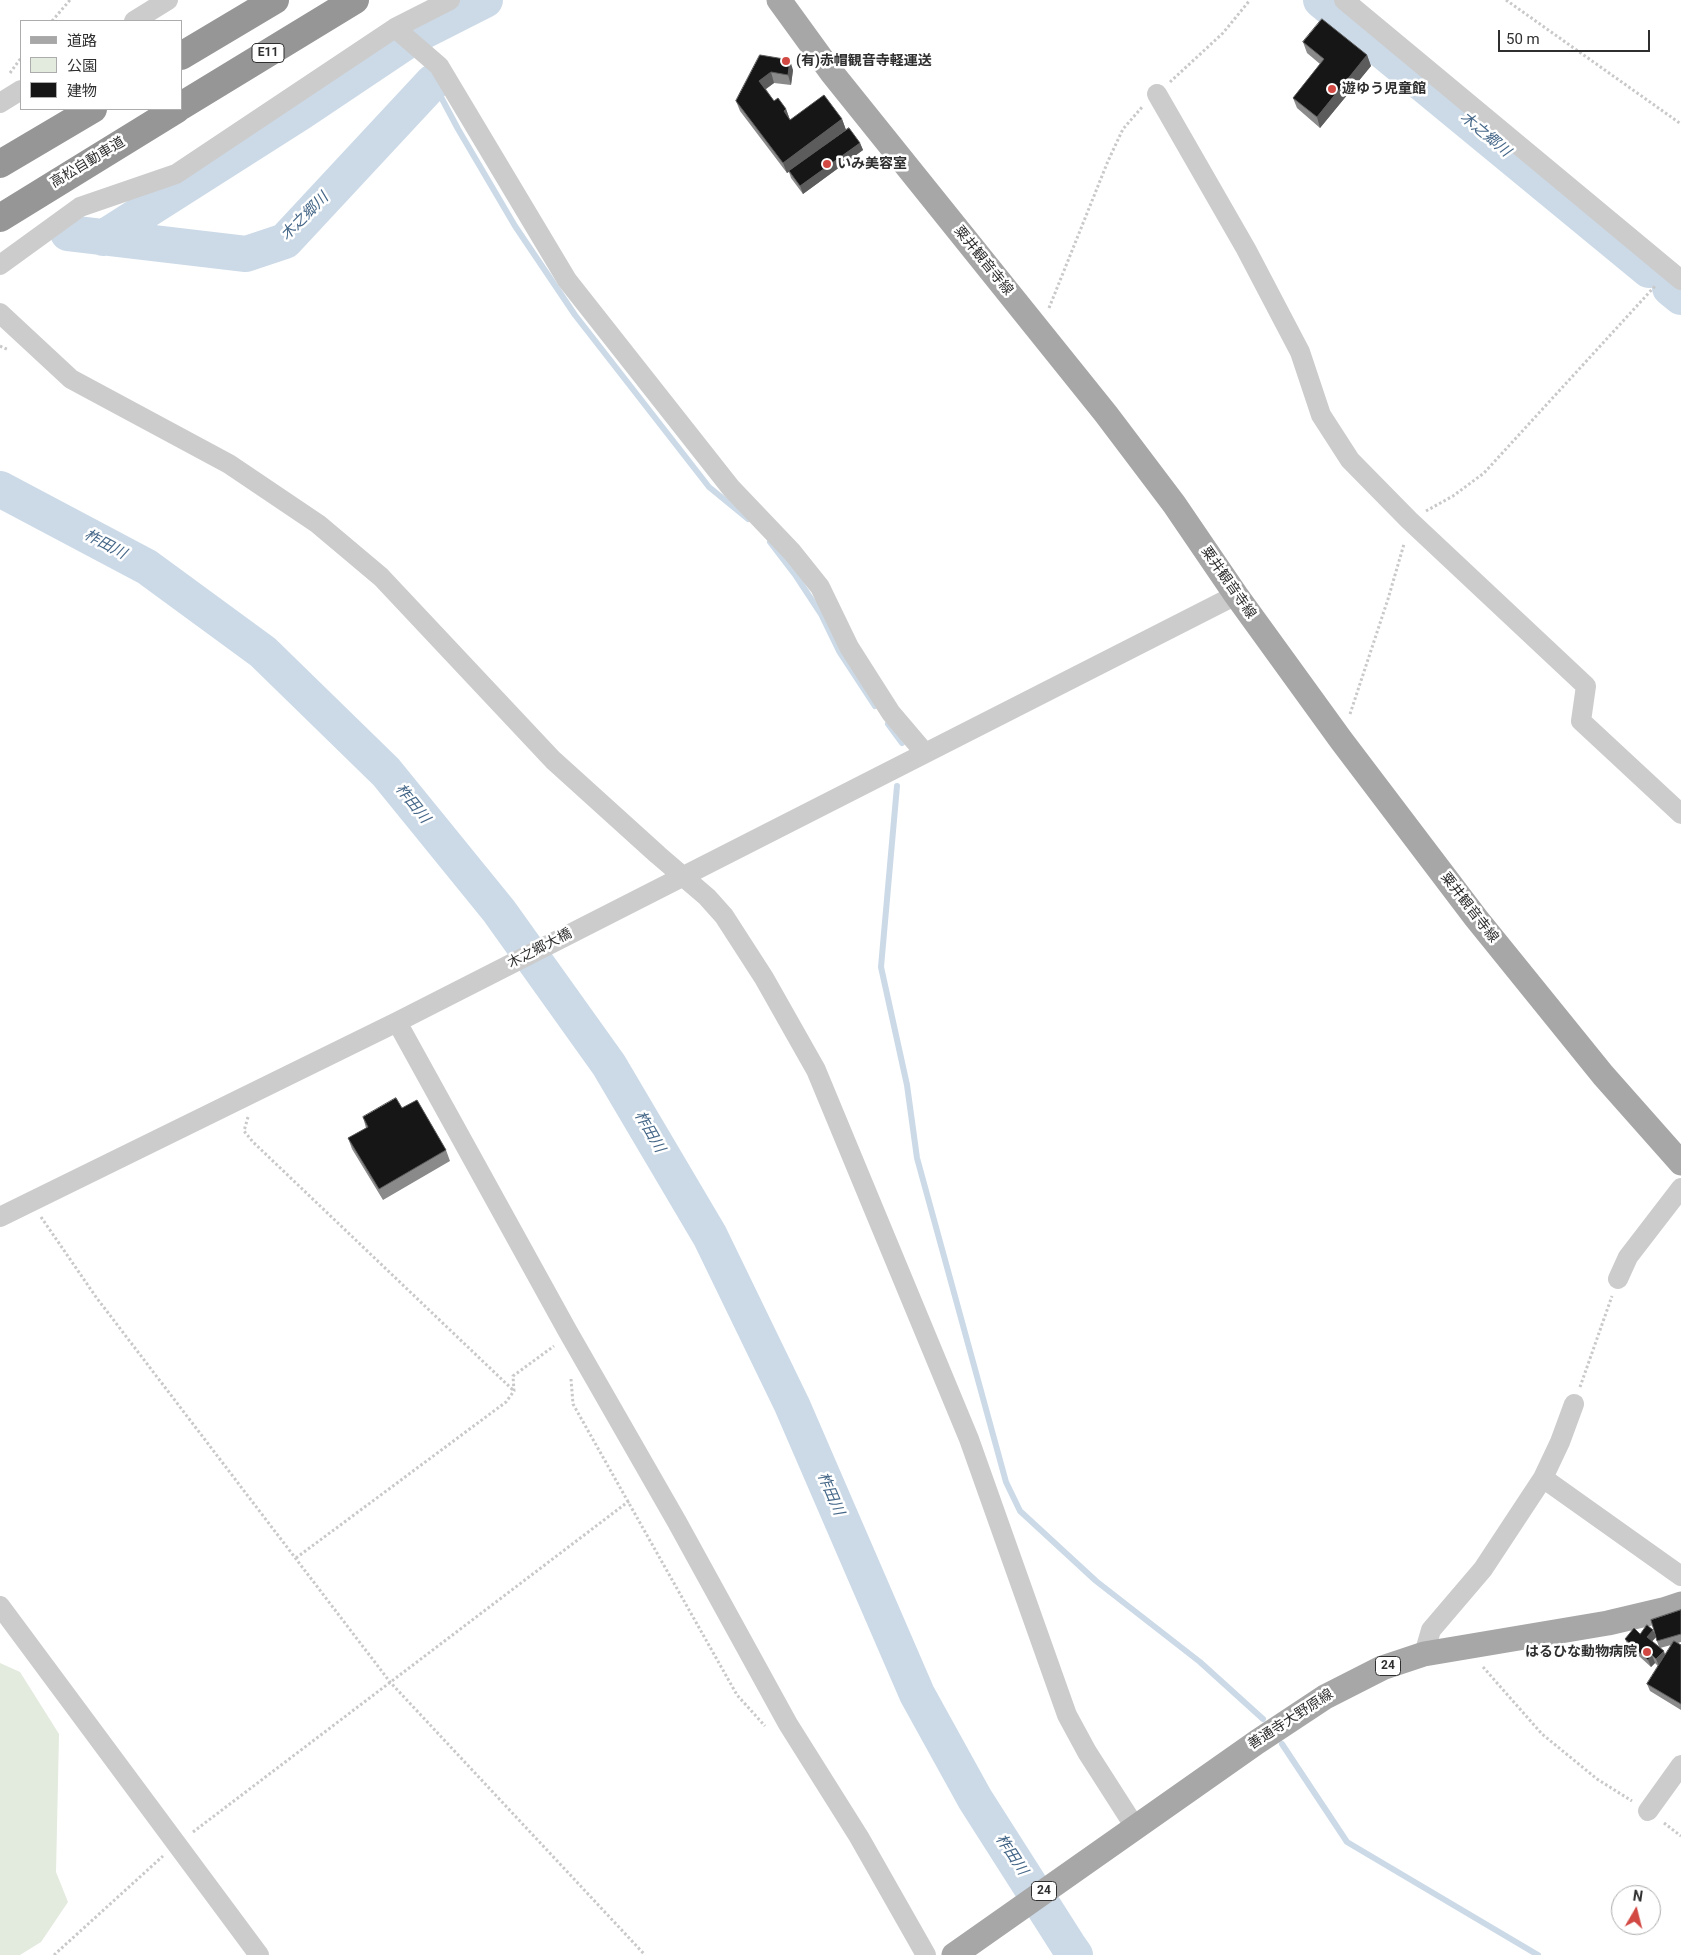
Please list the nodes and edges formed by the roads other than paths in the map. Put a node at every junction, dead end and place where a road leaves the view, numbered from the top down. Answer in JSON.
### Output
{"nodes":[{"id":1,"x":168,"y":0,"type":"edge"},
{"id":2,"x":275,"y":0,"type":"edge"},
{"id":3,"x":355,"y":0,"type":"edge"},
{"id":4,"x":450,"y":0,"type":"edge"},
{"id":5,"x":779,"y":0,"type":"edge"},
{"id":6,"x":1344,"y":0,"type":"edge"},
{"id":7,"x":136,"y":20,"type":"edge"},
{"id":8,"x":395,"y":28,"type":"junction"},
{"id":9,"x":182,"y":55,"type":"edge"},
{"id":10,"x":20,"y":91,"type":"edge"},
{"id":11,"x":1157,"y":94,"type":"road end"},
{"id":12,"x":0,"y":103,"type":"edge"},
{"id":13,"x":182,"y":105,"type":"edge"},
{"id":14,"x":91,"y":110,"type":"edge"},
{"id":15,"x":175,"y":110,"type":"edge"},
{"id":16,"x":0,"y":164,"type":"edge"},
{"id":17,"x":0,"y":218,"type":"edge"},
{"id":18,"x":0,"y":264,"type":"edge"},
{"id":19,"x":1675,"y":275,"type":"edge"},
{"id":20,"x":0,"y":313,"type":"edge"},
{"id":21,"x":1236,"y":595,"type":"junction"},
{"id":22,"x":926,"y":753,"type":"junction"},
{"id":23,"x":1681,"y":814,"type":"edge"},
{"id":24,"x":682,"y":877,"type":"junction"},
{"id":25,"x":397,"y":1022,"type":"junction"},
{"id":26,"x":1681,"y":1163,"type":"edge"},
{"id":27,"x":1681,"y":1188,"type":"edge"},
{"id":28,"x":0,"y":1217,"type":"edge"},
{"id":29,"x":1618,"y":1279,"type":"road end"},
{"id":30,"x":1574,"y":1404,"type":"road end"},
{"id":31,"x":1543,"y":1478,"type":"junction"},
{"id":32,"x":1681,"y":1576,"type":"edge"},
{"id":33,"x":1681,"y":1604,"type":"edge"},
{"id":34,"x":0,"y":1606,"type":"edge"},
{"id":35,"x":1424,"y":1654,"type":"junction"},
{"id":36,"x":1681,"y":1766,"type":"edge"},
{"id":37,"x":1648,"y":1811,"type":"road end"},
{"id":38,"x":1135,"y":1827,"type":"junction"},
{"id":39,"x":259,"y":1955,"type":"edge"},
{"id":40,"x":926,"y":1955,"type":"edge"},
{"id":41,"x":954,"y":1955,"type":"edge"}],
"edges":[{"from":1,"to":7,"type":"street"},
{"from":2,"to":9,"type":"highway"},
{"from":3,"to":13,"type":"highway","number":"E11"},
{"from":4,"to":8,"type":"street"},
{"from":5,"to":21,"type":"main road","name":"粟井観音寺線"},
{"from":6,"to":19,"type":"street"},
{"from":8,"to":18,"type":"street"},
{"from":8,"to":22,"type":"street"},
{"from":10,"to":12,"type":"street"},
{"from":11,"to":23,"type":"street"},
{"from":14,"to":16,"type":"highway"},
{"from":15,"to":17,"type":"highway","name":"高松自動車道"},
{"from":20,"to":24,"type":"street"},
{"from":21,"to":22,"type":"street","name":"木之郷大橋"},
{"from":21,"to":26,"type":"main road","name":"粟井観音寺線"},
{"from":22,"to":24,"type":"street","name":"木之郷大橋"},
{"from":24,"to":25,"type":"street","name":"木之郷大橋"},
{"from":24,"to":38,"type":"street"},
{"from":25,"to":28,"type":"street","name":"木之郷大橋"},
{"from":25,"to":40,"type":"street"},
{"from":27,"to":29,"type":"street"},
{"from":30,"to":31,"type":"street"},
{"from":31,"to":32,"type":"street"},
{"from":31,"to":35,"type":"street"},
{"from":33,"to":35,"type":"main road","name":"善通寺大野原線","number":"24"},
{"from":34,"to":39,"type":"street"},
{"from":35,"to":38,"type":"main road","name":"善通寺大野原線","number":"24"},
{"from":36,"to":37,"type":"street"},
{"from":38,"to":41,"type":"main road","name":"善通寺大野原線","number":"24"}]}
